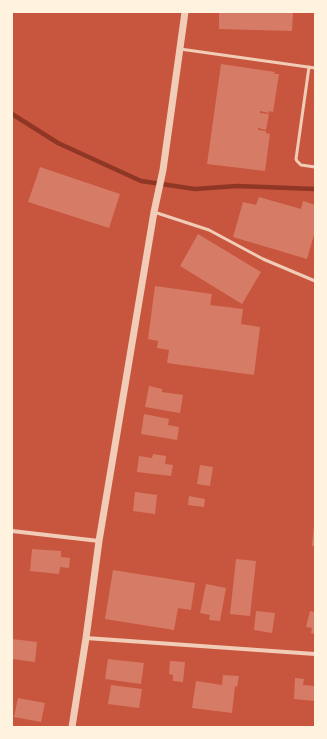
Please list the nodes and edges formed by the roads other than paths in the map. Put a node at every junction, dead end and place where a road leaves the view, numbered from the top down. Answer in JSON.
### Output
{"nodes":[{"id":1,"x":185,"y":12,"type":"edge"},
{"id":2,"x":180,"y":49,"type":"junction"},
{"id":3,"x":309,"y":67,"type":"junction"},
{"id":4,"x":315,"y":68,"type":"edge"},
{"id":5,"x":315,"y":167,"type":"edge"},
{"id":6,"x":154,"y":212,"type":"junction"},
{"id":7,"x":315,"y":281,"type":"edge"},
{"id":8,"x":12,"y":531,"type":"edge"},
{"id":9,"x":99,"y":542,"type":"junction"},
{"id":10,"x":86,"y":638,"type":"junction"},
{"id":11,"x":315,"y":654,"type":"edge"},
{"id":12,"x":72,"y":727,"type":"edge"}],
"edges":[{"from":1,"to":2,"type":"street"},
{"from":2,"to":3,"type":"lane"},
{"from":2,"to":6,"type":"street"},
{"from":3,"to":4,"type":"lane"},
{"from":3,"to":5,"type":"lane"},
{"from":6,"to":7,"type":"lane"},
{"from":6,"to":9,"type":"street"},
{"from":8,"to":9,"type":"street"},
{"from":9,"to":10,"type":"street"},
{"from":10,"to":11,"type":"street"},
{"from":10,"to":12,"type":"street"}]}
